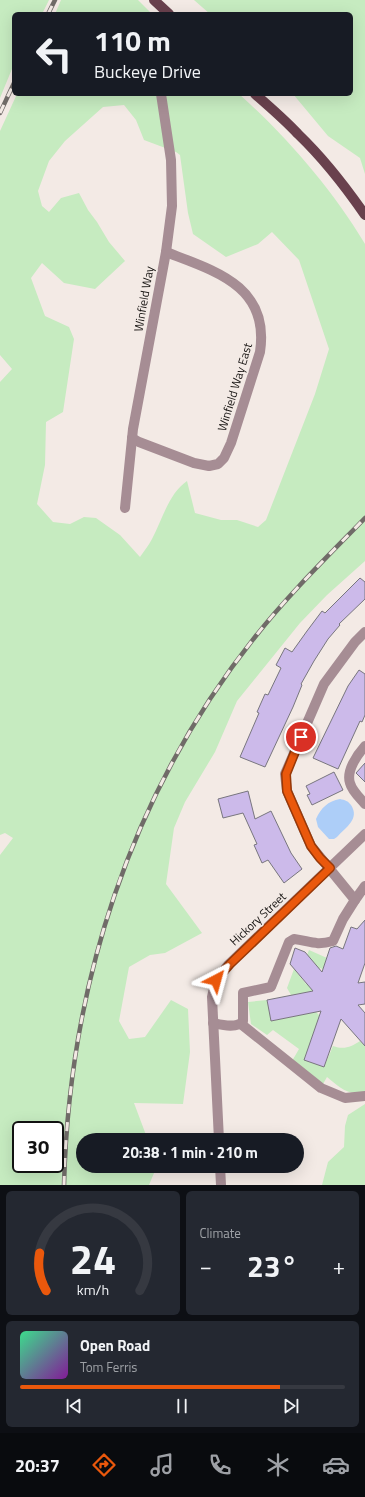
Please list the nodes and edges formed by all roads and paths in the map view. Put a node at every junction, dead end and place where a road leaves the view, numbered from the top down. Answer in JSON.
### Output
{"nodes":[{"id":1,"x":162,"y":96,"type":"edge"},
{"id":2,"x":257,"y":96,"type":"edge"},
{"id":3,"x":365,"y":215,"type":"edge"},
{"id":4,"x":166,"y":252,"type":"junction"},
{"id":5,"x":132,"y":438,"type":"junction"},
{"id":6,"x":125,"y":508,"type":"dead end"},
{"id":7,"x":365,"y":632,"type":"edge"},
{"id":8,"x":365,"y":746,"type":"edge"},
{"id":9,"x":365,"y":804,"type":"edge"},
{"id":10,"x":365,"y":834,"type":"edge"},
{"id":11,"x":330,"y":868,"type":"junction"},
{"id":12,"x":365,"y":886,"type":"edge"},
{"id":13,"x":355,"y":900,"type":"junction"},
{"id":14,"x":213,"y":1023,"type":"junction"},
{"id":15,"x":241,"y":1024,"type":"junction"},
{"id":16,"x":365,"y":1096,"type":"edge"},
{"id":17,"x":219,"y":1133,"type":"edge"},
{"id":18,"x":220,"y":1173,"type":"edge"},
{"id":19,"x":221,"y":1185,"type":"edge"}],
"edges":[{"from":1,"to":4,"type":"street","name":"Winfield Way"},
{"from":2,"to":3,"type":"main road"},
{"from":4,"to":5,"type":"street","name":"Winfield Way"},
{"from":4,"to":5,"type":"street","name":"Winfield Way East"},
{"from":5,"to":6,"type":"street","name":"Winfield Way"},
{"from":7,"to":11,"type":"street"},
{"from":8,"to":9,"type":"street"},
{"from":10,"to":11,"type":"street","name":"Hickory Street"},
{"from":11,"to":13,"type":"street"},
{"from":11,"to":14,"type":"street","name":"Hickory Street"},
{"from":12,"to":13,"type":"street"},
{"from":13,"to":15,"type":"street"},
{"from":14,"to":15,"type":"street"},
{"from":14,"to":17,"type":"street","name":"Hickory Street"},
{"from":15,"to":16,"type":"street"},
{"from":18,"to":19,"type":"street"}]}
